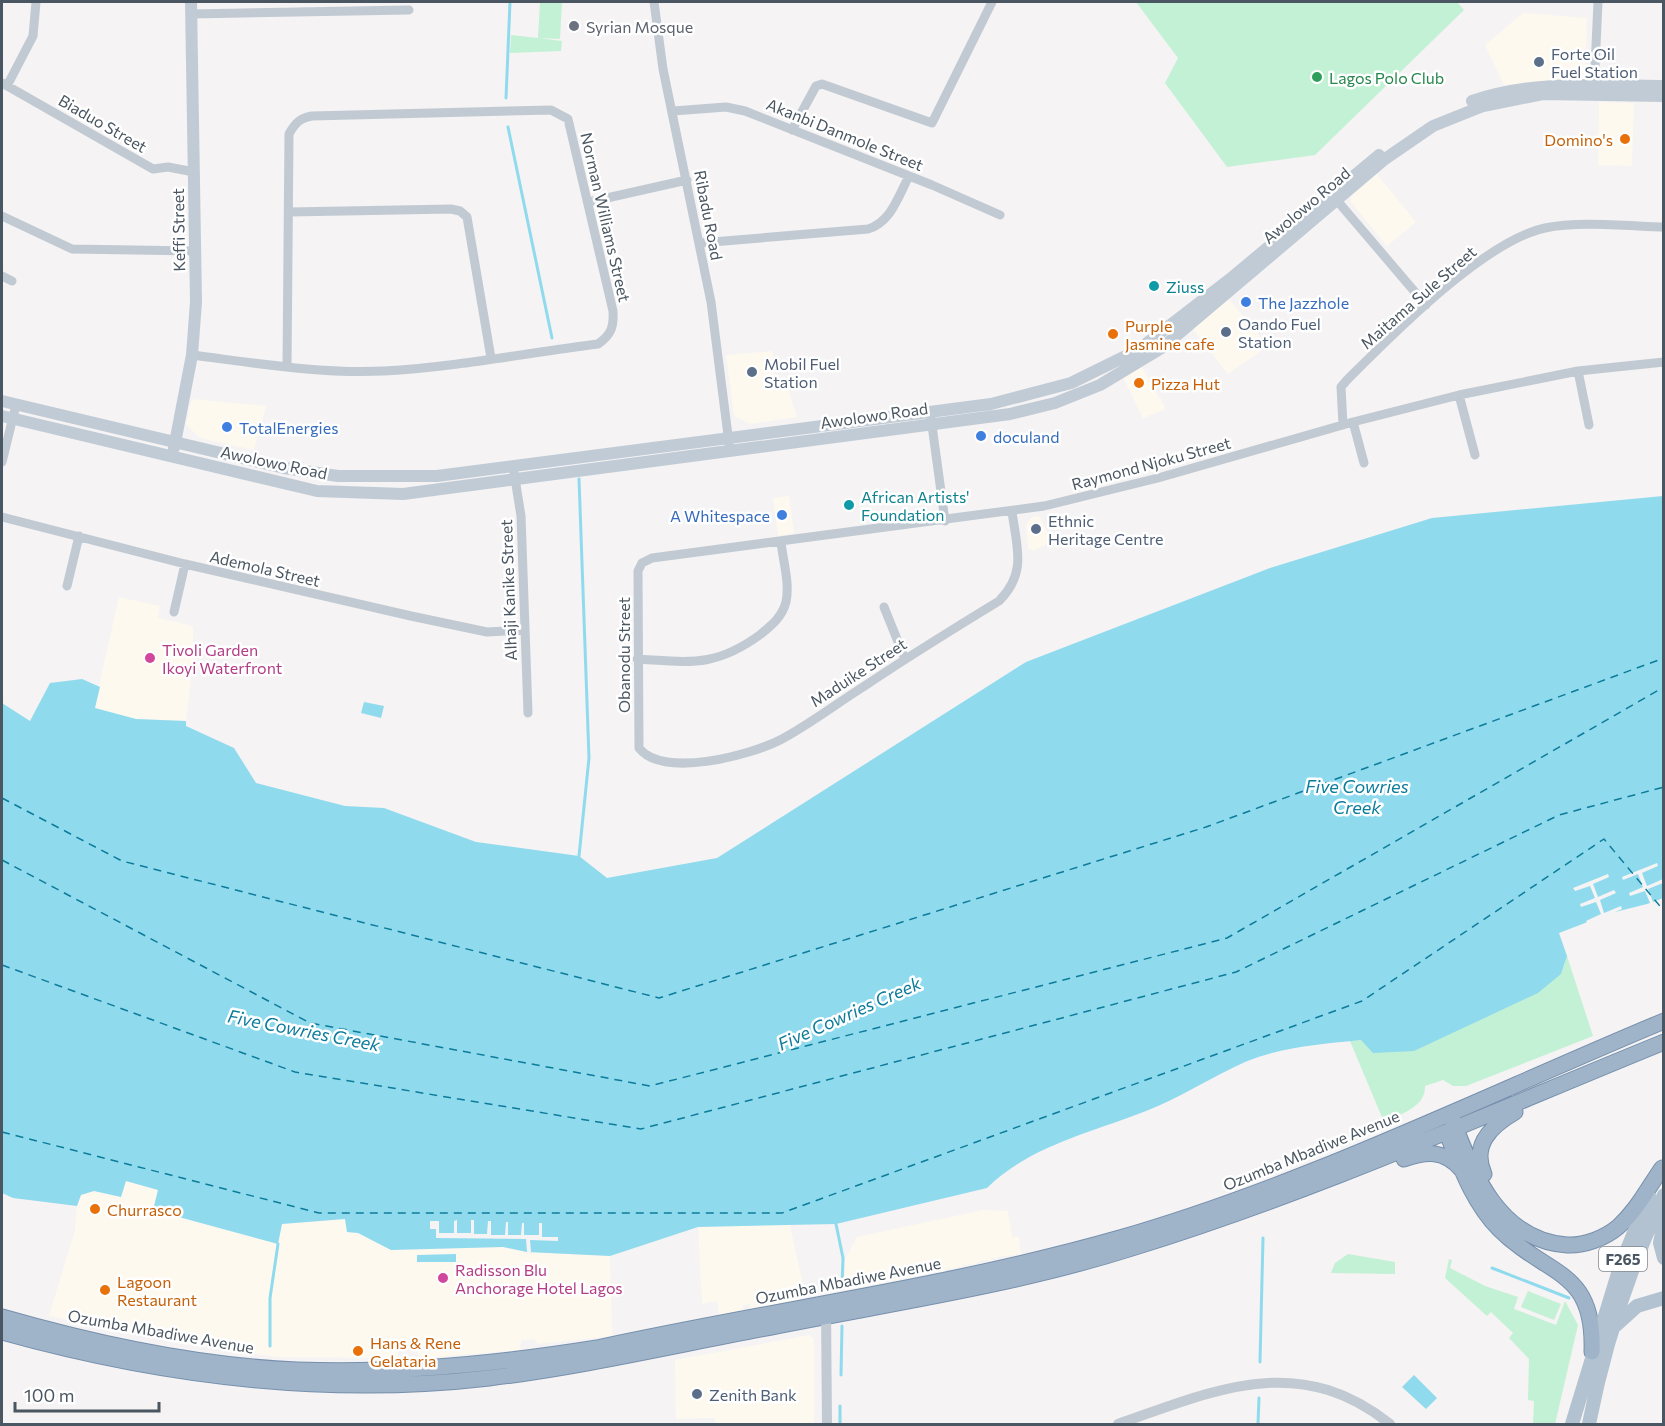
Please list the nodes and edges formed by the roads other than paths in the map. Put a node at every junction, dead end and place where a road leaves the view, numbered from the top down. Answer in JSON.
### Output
{"nodes":[{"id":1,"x":36,"y":2,"type":"edge"},
{"id":2,"x":654,"y":2,"type":"edge"},
{"id":3,"x":992,"y":2,"type":"edge"},
{"id":4,"x":1598,"y":2,"type":"edge"},
{"id":5,"x":191,"y":8,"type":"edge"},
{"id":6,"x":409,"y":10,"type":"dead end"},
{"id":7,"x":4,"y":84,"type":"edge"},
{"id":8,"x":1664,"y":86,"type":"edge"},
{"id":9,"x":1594,"y":89,"type":"junction"},
{"id":10,"x":1664,"y":96,"type":"edge"},
{"id":11,"x":673,"y":111,"type":"junction"},
{"id":12,"x":792,"y":130,"type":"junction"},
{"id":13,"x":194,"y":172,"type":"junction"},
{"id":14,"x":909,"y":176,"type":"junction"},
{"id":15,"x":687,"y":180,"type":"junction"},
{"id":16,"x":1334,"y":197,"type":"junction"},
{"id":17,"x":589,"y":202,"type":"junction"},
{"id":18,"x":290,"y":212,"type":"junction"},
{"id":19,"x":1000,"y":215,"type":"dead end"},
{"id":20,"x":2,"y":216,"type":"edge"},
{"id":21,"x":1664,"y":226,"type":"edge"},
{"id":22,"x":700,"y":243,"type":"junction"},
{"id":23,"x":196,"y":251,"type":"junction"},
{"id":24,"x":2,"y":276,"type":"edge"},
{"id":25,"x":12,"y":281,"type":"dead end"},
{"id":26,"x":1426,"y":305,"type":"junction"},
{"id":27,"x":192,"y":356,"type":"junction"},
{"id":28,"x":491,"y":358,"type":"junction"},
{"id":29,"x":1664,"y":362,"type":"edge"},
{"id":30,"x":287,"y":366,"type":"junction"},
{"id":31,"x":1578,"y":371,"type":"junction"},
{"id":32,"x":1459,"y":395,"type":"junction"},
{"id":33,"x":2,"y":401,"type":"edge"},
{"id":34,"x":16,"y":405,"type":"junction"},
{"id":35,"x":7,"y":418,"type":"edge"},
{"id":36,"x":931,"y":418,"type":"junction"},
{"id":37,"x":1348,"y":423,"type":"junction"},
{"id":38,"x":1589,"y":426,"type":"dead end"},
{"id":39,"x":728,"y":436,"type":"junction"},
{"id":40,"x":175,"y":441,"type":"junction"},
{"id":41,"x":729,"y":451,"type":"junction"},
{"id":42,"x":1475,"y":455,"type":"dead end"},
{"id":43,"x":172,"y":456,"type":"junction"},
{"id":44,"x":2,"y":462,"type":"edge"},
{"id":45,"x":1364,"y":463,"type":"dead end"},
{"id":46,"x":513,"y":473,"type":"junction"},
{"id":47,"x":1012,"y":512,"type":"junction"},
{"id":48,"x":2,"y":517,"type":"edge"},
{"id":49,"x":945,"y":521,"type":"junction"},
{"id":50,"x":79,"y":536,"type":"junction"},
{"id":51,"x":781,"y":542,"type":"junction"},
{"id":52,"x":642,"y":563,"type":"joint"},
{"id":53,"x":185,"y":564,"type":"junction"},
{"id":54,"x":67,"y":586,"type":"dead end"},
{"id":55,"x":884,"y":607,"type":"dead end"},
{"id":56,"x":174,"y":612,"type":"dead end"},
{"id":57,"x":525,"y":630,"type":"junction"},
{"id":58,"x":637,"y":659,"type":"junction"},
{"id":59,"x":905,"y":659,"type":"junction"},
{"id":60,"x":528,"y":713,"type":"dead end"},
{"id":61,"x":639,"y":748,"type":"joint"},
{"id":62,"x":1664,"y":1021,"type":"edge"},
{"id":63,"x":1664,"y":1042,"type":"edge"},
{"id":64,"x":1542,"y":1093,"type":"junction"},
{"id":65,"x":1445,"y":1115,"type":"junction"},
{"id":66,"x":1451,"y":1131,"type":"junction"},
{"id":67,"x":1663,"y":1166,"type":"edge"},
{"id":68,"x":1462,"y":1170,"type":"junction"},
{"id":69,"x":1312,"y":1187,"type":"junction"},
{"id":70,"x":1664,"y":1195,"type":"edge"},
{"id":71,"x":1495,"y":1204,"type":"junction"},
{"id":72,"x":1664,"y":1222,"type":"edge"},
{"id":73,"x":1664,"y":1258,"type":"edge"},
{"id":74,"x":1664,"y":1298,"type":"edge"},
{"id":75,"x":826,"y":1309,"type":"junction"},
{"id":76,"x":2,"y":1317,"type":"edge"},
{"id":77,"x":1615,"y":1327,"type":"junction"},
{"id":78,"x":2,"y":1332,"type":"edge"},
{"id":79,"x":1592,"y":1352,"type":"junction"},
{"id":80,"x":403,"y":1377,"type":"junction"},
{"id":81,"x":827,"y":1425,"type":"edge"},
{"id":82,"x":1118,"y":1425,"type":"edge"},
{"id":83,"x":1390,"y":1425,"type":"edge"},
{"id":84,"x":1572,"y":1425,"type":"edge"},
{"id":85,"x":1589,"y":1425,"type":"edge"}],
"edges":[{"from":1,"to":7,"type":"street"},
{"from":2,"to":11,"type":"street","name":"Ribadu Road"},
{"from":3,"to":12,"type":"street"},
{"from":4,"to":9,"type":"street"},
{"from":5,"to":6,"type":"street"},
{"from":5,"to":13,"type":"main road","name":"Keffi Street"},
{"from":7,"to":13,"type":"street","name":"Biaduo Street"},
{"from":8,"to":9,"type":"main road","name":"Awolowo Road"},
{"from":9,"to":10,"type":"main road","name":"Awolowo Road"},
{"from":9,"to":16,"type":"main road","name":"Awolowo Road"},
{"from":11,"to":12,"type":"street","name":"Akanbi Danmole Street"},
{"from":11,"to":15,"type":"street","name":"Ribadu Road"},
{"from":12,"to":14,"type":"street","name":"Akanbi Danmole Street"},
{"from":13,"to":23,"type":"main road","name":"Keffi Street"},
{"from":14,"to":19,"type":"street","name":"Akanbi Danmole Street"},
{"from":14,"to":22,"type":"street"},
{"from":15,"to":17,"type":"street"},
{"from":15,"to":22,"type":"street","name":"Ribadu Road"},
{"from":16,"to":26,"type":"street"},
{"from":16,"to":36,"type":"main road","name":"Awolowo Road"},
{"from":17,"to":18,"type":"street","name":"Norman Williams Street"},
{"from":17,"to":28,"type":"street","name":"Norman Williams Street"},
{"from":18,"to":28,"type":"street"},
{"from":18,"to":30,"type":"street","name":"Norman Williams Street"},
{"from":20,"to":23,"type":"street"},
{"from":21,"to":26,"type":"street","name":"Maitama Sule Street"},
{"from":22,"to":39,"type":"street","name":"Ribadu Road"},
{"from":23,"to":27,"type":"main road","name":"Keffi Street"},
{"from":24,"to":25,"type":"street"},
{"from":26,"to":37,"type":"street","name":"Maitama Sule Street"},
{"from":27,"to":30,"type":"street","name":"Norman Williams Street"},
{"from":27,"to":40,"type":"main road","name":"Keffi Street"},
{"from":28,"to":30,"type":"street","name":"Norman Williams Street"},
{"from":29,"to":31,"type":"street","name":"Raymond Njoku Street"},
{"from":31,"to":32,"type":"street","name":"Raymond Njoku Street"},
{"from":31,"to":38,"type":"street"},
{"from":32,"to":37,"type":"street","name":"Raymond Njoku Street"},
{"from":32,"to":42,"type":"street"},
{"from":33,"to":34,"type":"main road","name":"Awolowo Road"},
{"from":34,"to":35,"type":"street"},
{"from":34,"to":40,"type":"main road","name":"Awolowo Road"},
{"from":35,"to":43,"type":"main road","name":"Awolowo Road"},
{"from":35,"to":44,"type":"street"},
{"from":36,"to":39,"type":"main road","name":"Awolowo Road"},
{"from":36,"to":41,"type":"main road","name":"Awolowo Road"},
{"from":36,"to":49,"type":"street"},
{"from":37,"to":45,"type":"street","name":"Maitama Sule Street"},
{"from":37,"to":47,"type":"street","name":"Raymond Njoku Street"},
{"from":39,"to":41,"type":"street","name":"Ribadu Road"},
{"from":39,"to":46,"type":"main road","name":"Awolowo Road"},
{"from":40,"to":43,"type":"main road","name":"Keffi Street"},
{"from":40,"to":46,"type":"main road","name":"Awolowo Road"},
{"from":41,"to":46,"type":"main road","name":"Awolowo Road"},
{"from":43,"to":46,"type":"main road","name":"Awolowo Road"},
{"from":46,"to":57,"type":"street","name":"Alhaji Kanike Street"},
{"from":47,"to":49,"type":"street","name":"Raymond Njoku Street"},
{"from":47,"to":59,"type":"street","name":"Maduike Street"},
{"from":48,"to":50,"type":"street","name":"Ademola Street"},
{"from":49,"to":51,"type":"street","name":"Raymond Njoku Street"},
{"from":50,"to":53,"type":"street","name":"Ademola Street"},
{"from":50,"to":54,"type":"street"},
{"from":51,"to":52,"type":"street","name":"Raymond Njoku Street"},
{"from":51,"to":58,"type":"street"},
{"from":52,"to":58,"type":"street","name":"Obanodu Street"},
{"from":53,"to":56,"type":"street"},
{"from":53,"to":57,"type":"street","name":"Ademola Street"},
{"from":55,"to":59,"type":"street"},
{"from":57,"to":60,"type":"street","name":"Alhaji Kanike Street"},
{"from":58,"to":61,"type":"street","name":"Obanodu Street"},
{"from":59,"to":61,"type":"street","name":"Maduike Street"},
{"from":62,"to":65,"type":"highway","name":"Ozumba Mbadiwe Avenue"},
{"from":63,"to":64,"type":"highway","name":"Ozumba Mbadiwe Avenue"},
{"from":64,"to":66,"type":"highway","name":"Ozumba Mbadiwe Avenue"},
{"from":64,"to":71,"type":"highway"},
{"from":65,"to":66,"type":"highway"},
{"from":65,"to":75,"type":"highway","name":"Ozumba Mbadiwe Avenue"},
{"from":66,"to":68,"type":"highway"},
{"from":66,"to":69,"type":"highway","name":"Ozumba Mbadiwe Avenue"},
{"from":66,"to":71,"type":"highway"},
{"from":67,"to":71,"type":"highway"},
{"from":67,"to":79,"type":"main road","number":"F265"},
{"from":68,"to":69,"type":"highway"},
{"from":68,"to":79,"type":"highway"},
{"from":69,"to":75,"type":"highway","name":"Ozumba Mbadiwe Avenue"},
{"from":70,"to":77,"type":"main road","number":"F265"},
{"from":72,"to":73,"type":"main road"},
{"from":74,"to":77,"type":"main road"},
{"from":75,"to":80,"type":"highway","name":"Ozumba Mbadiwe Avenue"},
{"from":75,"to":81,"type":"street"},
{"from":76,"to":80,"type":"highway","name":"Ozumba Mbadiwe Avenue"},
{"from":77,"to":85,"type":"main road"},
{"from":78,"to":80,"type":"highway","name":"Ozumba Mbadiwe Avenue"},
{"from":79,"to":84,"type":"main road"},
{"from":82,"to":83,"type":"street"}]}
